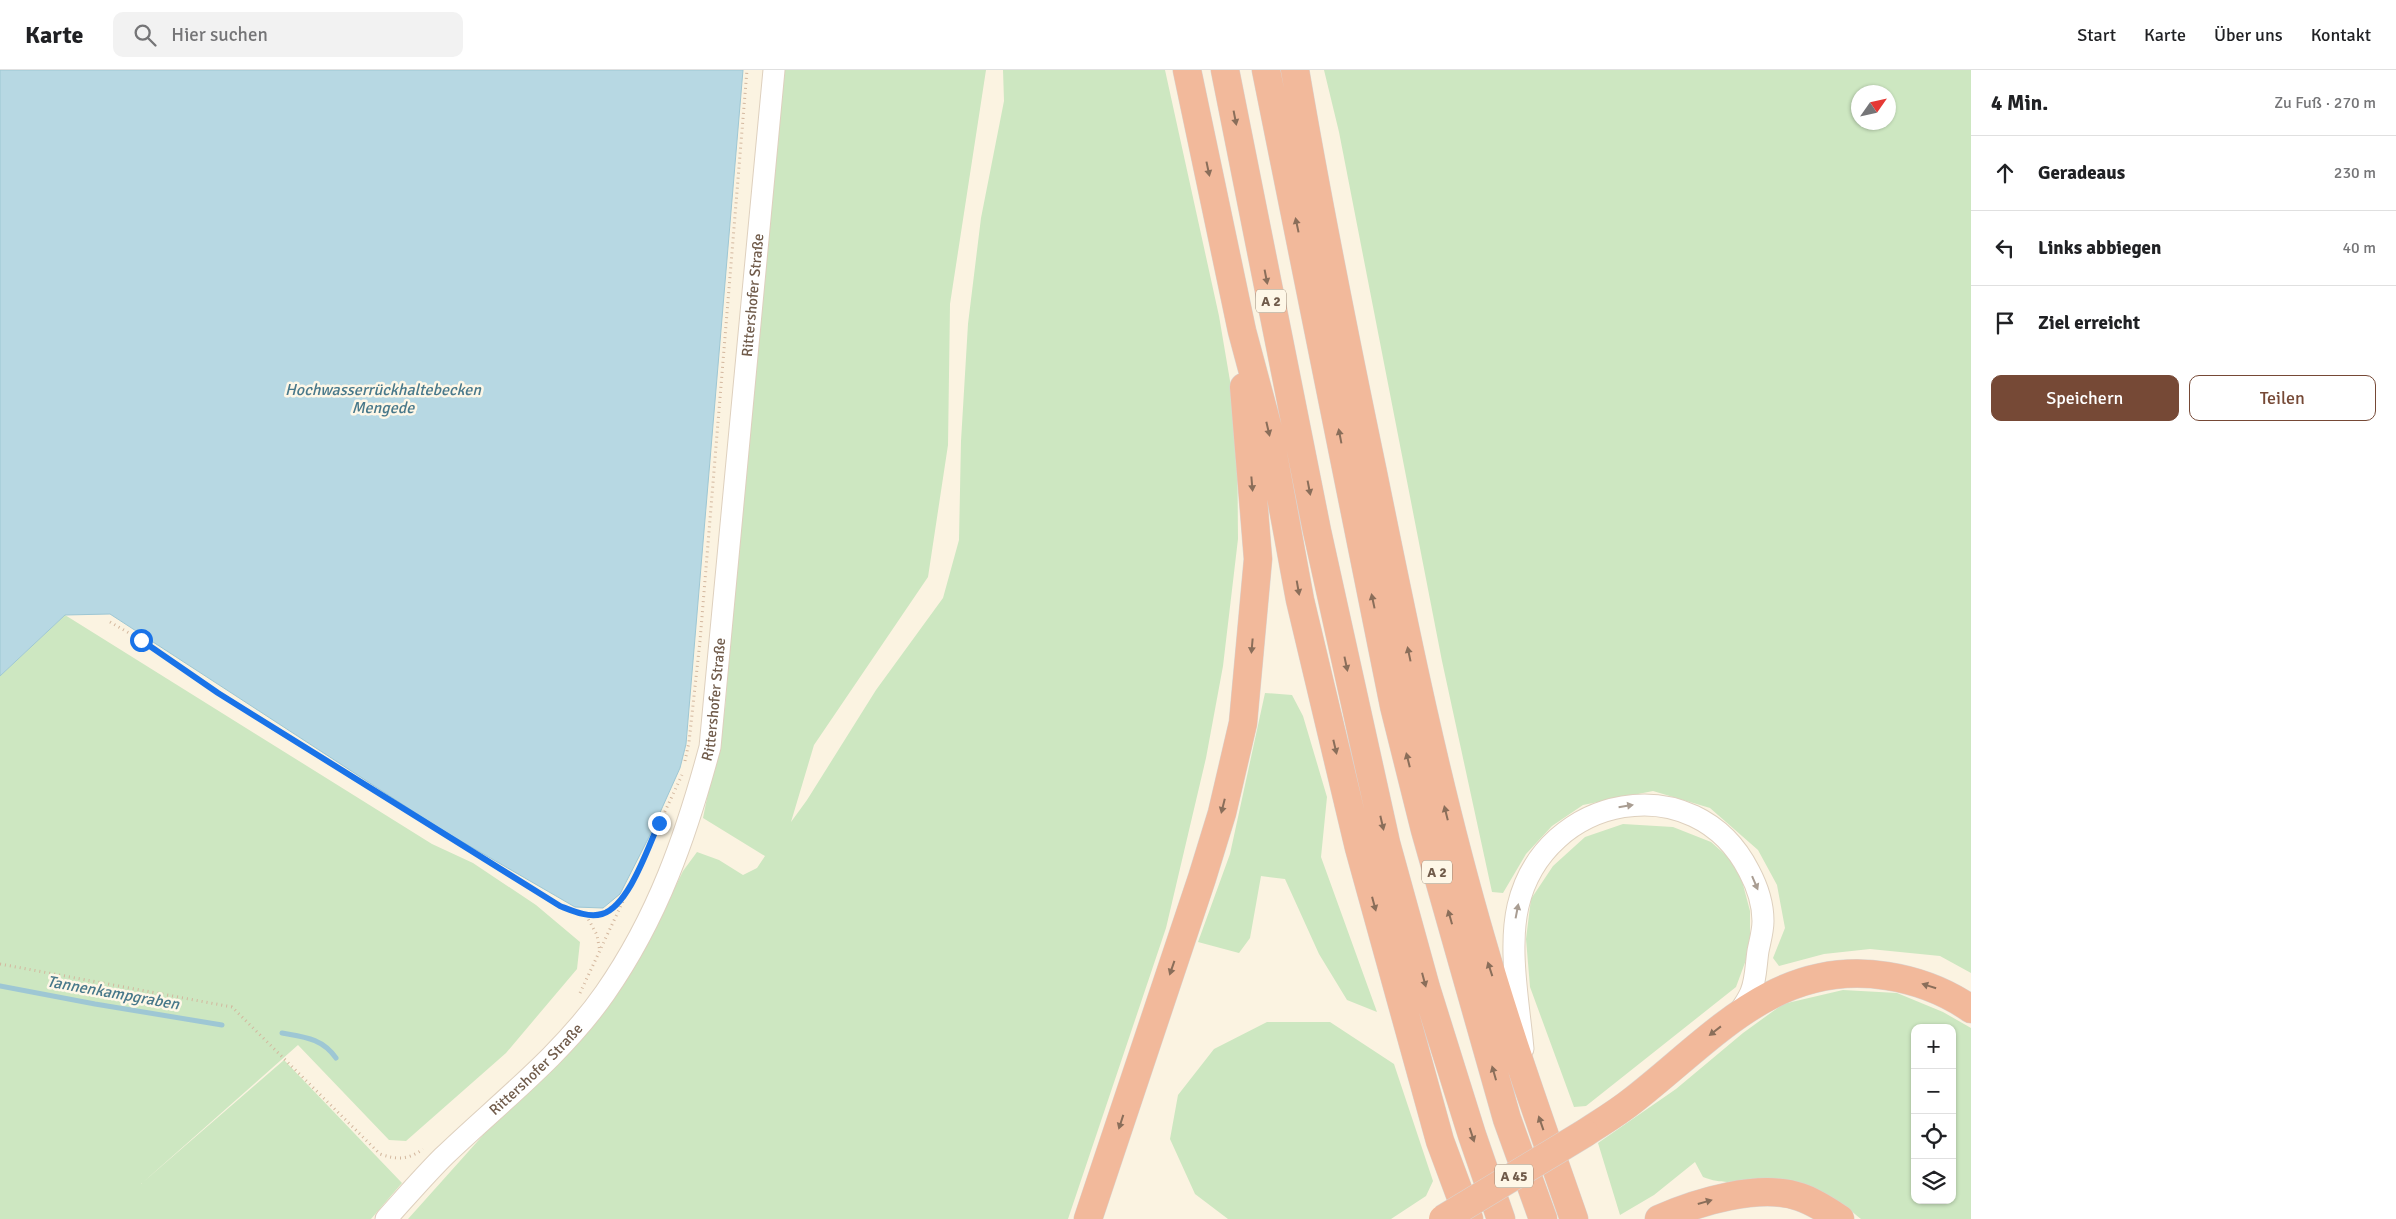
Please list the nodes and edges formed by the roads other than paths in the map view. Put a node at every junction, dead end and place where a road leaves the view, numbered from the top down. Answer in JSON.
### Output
{"nodes":[{"id":1,"x":774,"y":70,"type":"edge"},
{"id":2,"x":1187,"y":70,"type":"edge"},
{"id":3,"x":1225,"y":70,"type":"edge"},
{"id":4,"x":1266,"y":70,"type":"edge"},
{"id":5,"x":1295,"y":70,"type":"edge"},
{"id":6,"x":1242,"y":331,"type":"junction"},
{"id":7,"x":1971,"y":1009,"type":"edge"},
{"id":8,"x":1738,"y":1015,"type":"junction"},
{"id":9,"x":1526,"y":1082,"type":"junction"},
{"id":10,"x":386,"y":1219,"type":"edge"},
{"id":11,"x":1088,"y":1219,"type":"edge"},
{"id":12,"x":1443,"y":1219,"type":"edge"},
{"id":13,"x":1469,"y":1219,"type":"edge"},
{"id":14,"x":1501,"y":1219,"type":"edge"},
{"id":15,"x":1542,"y":1219,"type":"edge"},
{"id":16,"x":1574,"y":1219,"type":"edge"},
{"id":17,"x":1659,"y":1219,"type":"edge"},
{"id":18,"x":1840,"y":1219,"type":"edge"}],
"edges":[{"from":1,"to":10,"type":"street","name":"Rittershofer Straße"},
{"from":2,"to":6,"type":"highway","one_way":true},
{"from":3,"to":14,"type":"highway","number":"A 2","one_way":true},
{"from":15,"to":4,"type":"highway","number":"A 2","one_way":true},
{"from":9,"to":5,"type":"highway","one_way":true},
{"from":6,"to":11,"type":"highway","one_way":true},
{"from":6,"to":13,"type":"highway","one_way":true},
{"from":7,"to":8,"type":"highway","one_way":true},
{"from":9,"to":8,"type":"street","one_way":true},
{"from":8,"to":12,"type":"highway","number":"A 45","one_way":true,"bridge":true},
{"from":16,"to":9,"type":"highway","one_way":true},
{"from":17,"to":18,"type":"highway","one_way":true}]}
